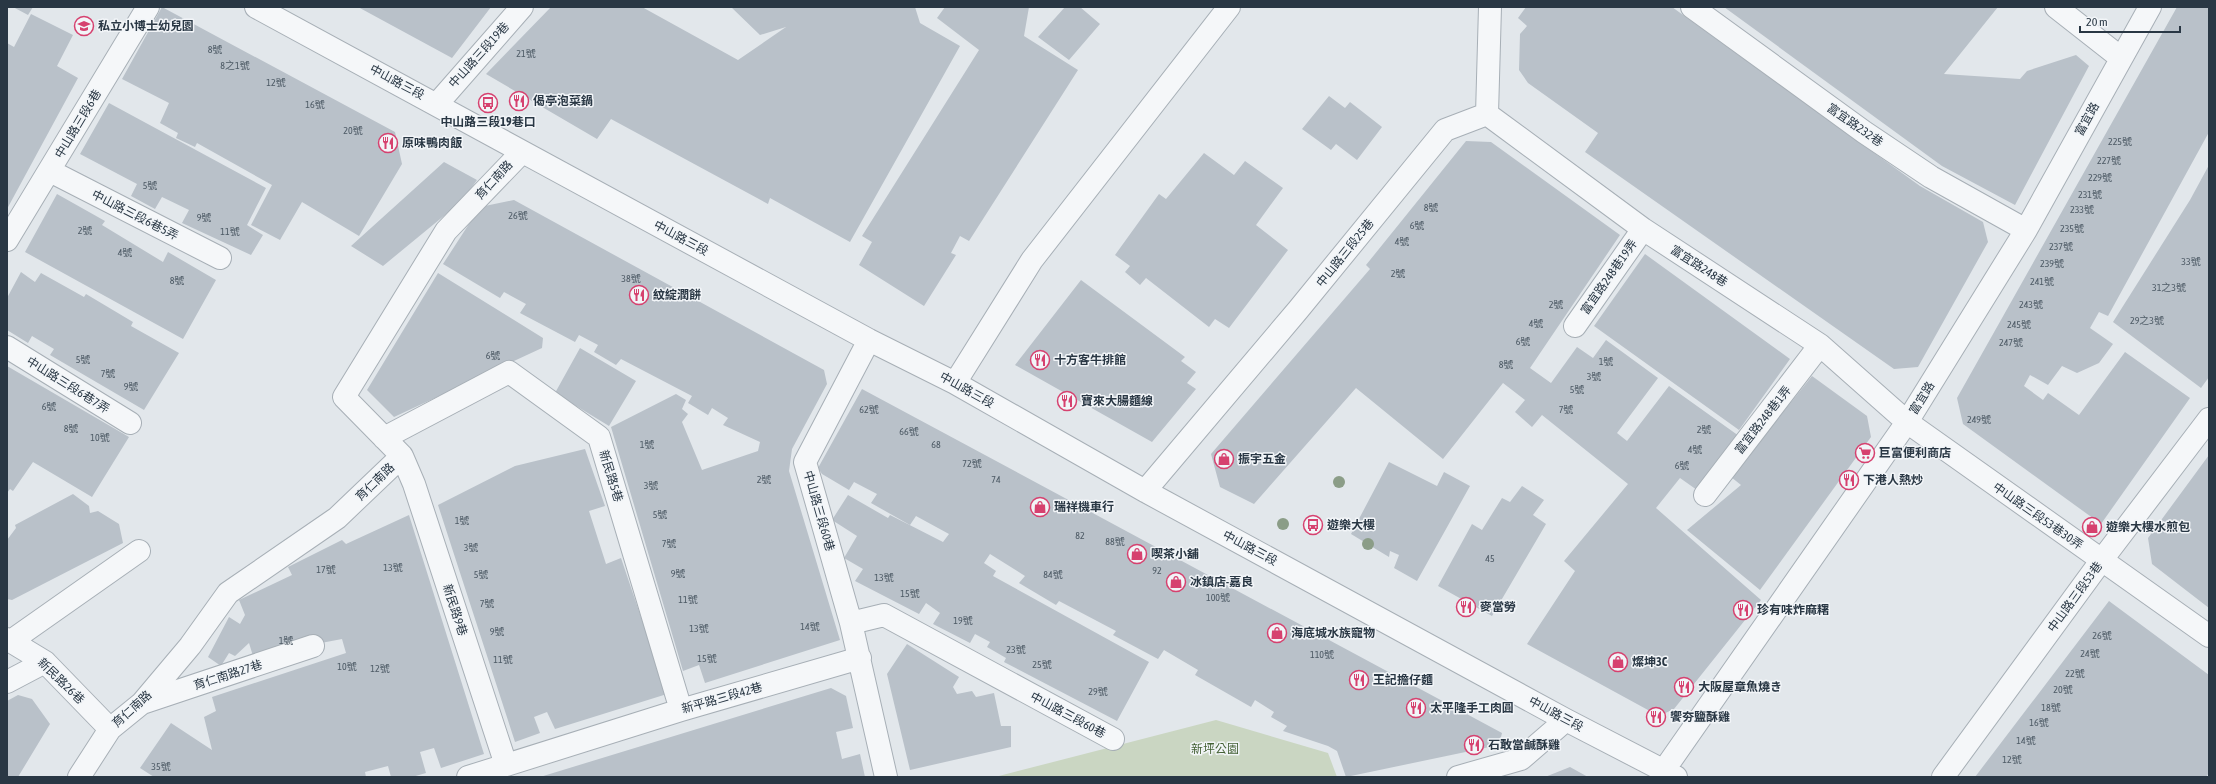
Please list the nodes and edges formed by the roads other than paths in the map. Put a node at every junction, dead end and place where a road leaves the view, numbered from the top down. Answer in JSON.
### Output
{"nodes":[{"id":1,"x":148,"y":7,"type":"edge"},
{"id":2,"x":256,"y":7,"type":"edge"},
{"id":3,"x":522,"y":7,"type":"edge"},
{"id":4,"x":1229,"y":7,"type":"edge"},
{"id":5,"x":1490,"y":7,"type":"edge"},
{"id":6,"x":1692,"y":7,"type":"edge"},
{"id":7,"x":2056,"y":7,"type":"edge"},
{"id":8,"x":2150,"y":7,"type":"edge"},
{"id":9,"x":2121,"y":58,"type":"junction"},
{"id":10,"x":437,"y":104,"type":"junction"},
{"id":11,"x":1487,"y":114,"type":"junction"},
{"id":12,"x":522,"y":152,"type":"junction"},
{"id":13,"x":50,"y":171,"type":"junction"},
{"id":14,"x":1642,"y":228,"type":"junction"},
{"id":15,"x":2026,"y":230,"type":"junction"},
{"id":16,"x":7,"y":240,"type":"edge"},
{"id":17,"x":220,"y":258,"type":"dead end"},
{"id":18,"x":1575,"y":326,"type":"dead end"},
{"id":19,"x":869,"y":340,"type":"junction"},
{"id":20,"x":1820,"y":345,"type":"junction"},
{"id":21,"x":7,"y":347,"type":"edge"},
{"id":22,"x":955,"y":383,"type":"junction"},
{"id":23,"x":2209,"y":419,"type":"edge"},
{"id":24,"x":1907,"y":422,"type":"junction"},
{"id":25,"x":130,"y":423,"type":"dead end"},
{"id":26,"x":384,"y":438,"type":"junction"},
{"id":27,"x":402,"y":456,"type":"junction"},
{"id":28,"x":1145,"y":491,"type":"junction"},
{"id":29,"x":1705,"y":495,"type":"dead end"},
{"id":30,"x":139,"y":551,"type":"dead end"},
{"id":31,"x":2101,"y":561,"type":"junction"},
{"id":32,"x":851,"y":623,"type":"junction"},
{"id":33,"x":2209,"y":636,"type":"edge"},
{"id":34,"x":9,"y":640,"type":"edge"},
{"id":35,"x":313,"y":646,"type":"dead end"},
{"id":36,"x":860,"y":658,"type":"junction"},
{"id":37,"x":45,"y":662,"type":"junction"},
{"id":38,"x":7,"y":682,"type":"edge"},
{"id":39,"x":142,"y":703,"type":"junction"},
{"id":40,"x":681,"y":710,"type":"junction"},
{"id":41,"x":1566,"y":720,"type":"junction"},
{"id":42,"x":110,"y":729,"type":"junction"},
{"id":43,"x":1113,"y":739,"type":"dead end"},
{"id":44,"x":506,"y":764,"type":"junction"},
{"id":45,"x":1670,"y":774,"type":"edge"},
{"id":46,"x":79,"y":777,"type":"edge"},
{"id":47,"x":468,"y":777,"type":"edge"},
{"id":48,"x":886,"y":777,"type":"edge"},
{"id":49,"x":1458,"y":777,"type":"edge"},
{"id":50,"x":1943,"y":777,"type":"edge"}],
"edges":[{"from":1,"to":13,"type":"street","name":"中山路三段6巷"},
{"from":2,"to":10,"type":"street","name":"中山路三段"},
{"from":3,"to":10,"type":"street","name":"中山路三段19巷"},
{"from":4,"to":22,"type":"street"},
{"from":5,"to":11,"type":"street"},
{"from":6,"to":15,"type":"street","name":"富宜路232巷"},
{"from":7,"to":9,"type":"street"},
{"from":8,"to":9,"type":"street","name":"富宜路"},
{"from":9,"to":15,"type":"street","name":"富宜路"},
{"from":10,"to":12,"type":"street","name":"中山路三段"},
{"from":11,"to":14,"type":"street","name":"富宜路248巷"},
{"from":11,"to":28,"type":"street","name":"中山路三段25巷"},
{"from":12,"to":19,"type":"street","name":"中山路三段"},
{"from":12,"to":26,"type":"street","name":"育仁南路"},
{"from":13,"to":16,"type":"street","name":"中山路三段6巷"},
{"from":13,"to":17,"type":"street","name":"中山路三段6巷5弄"},
{"from":14,"to":18,"type":"street","name":"富宜路248巷19弄"},
{"from":14,"to":20,"type":"street","name":"富宜路248巷"},
{"from":15,"to":24,"type":"street","name":"富宜路"},
{"from":19,"to":22,"type":"street","name":"中山路三段"},
{"from":19,"to":32,"type":"street","name":"中山路三段60巷"},
{"from":20,"to":24,"type":"street","name":"富宜路248巷"},
{"from":20,"to":29,"type":"street","name":"富宜路248巷1弄"},
{"from":21,"to":25,"type":"street","name":"中山路三段6巷7弄"},
{"from":22,"to":28,"type":"street","name":"中山路三段"},
{"from":23,"to":31,"type":"street","name":"中山路三段53巷"},
{"from":24,"to":31,"type":"street","name":"中山路三段53巷30弄"},
{"from":24,"to":45,"type":"street","name":"富宜路"},
{"from":26,"to":27,"type":"street","name":"育仁南路"},
{"from":26,"to":40,"type":"street","name":"新民路5巷"},
{"from":27,"to":39,"type":"street","name":"育仁南路"},
{"from":27,"to":44,"type":"street","name":"新民路9巷"},
{"from":28,"to":41,"type":"street","name":"中山路三段"},
{"from":30,"to":34,"type":"street"},
{"from":31,"to":33,"type":"street","name":"中山路三段53巷30弄"},
{"from":31,"to":50,"type":"street","name":"中山路三段53巷"},
{"from":32,"to":36,"type":"street","name":"中山路三段60巷"},
{"from":32,"to":43,"type":"street","name":"中山路三段60巷"},
{"from":34,"to":37,"type":"street","name":"新民路26巷"},
{"from":35,"to":39,"type":"street","name":"育仁南路27巷"},
{"from":36,"to":40,"type":"street","name":"新平路三段42巷"},
{"from":36,"to":48,"type":"street"},
{"from":37,"to":38,"type":"street"},
{"from":37,"to":42,"type":"street","name":"新民路26巷"},
{"from":39,"to":42,"type":"street","name":"育仁南路"},
{"from":40,"to":44,"type":"street","name":"新平路三段42巷"},
{"from":41,"to":45,"type":"street","name":"中山路三段"},
{"from":41,"to":49,"type":"street"},
{"from":42,"to":46,"type":"street","name":"育仁南路"},
{"from":44,"to":47,"type":"street","name":"新平路三段42巷"}]}
